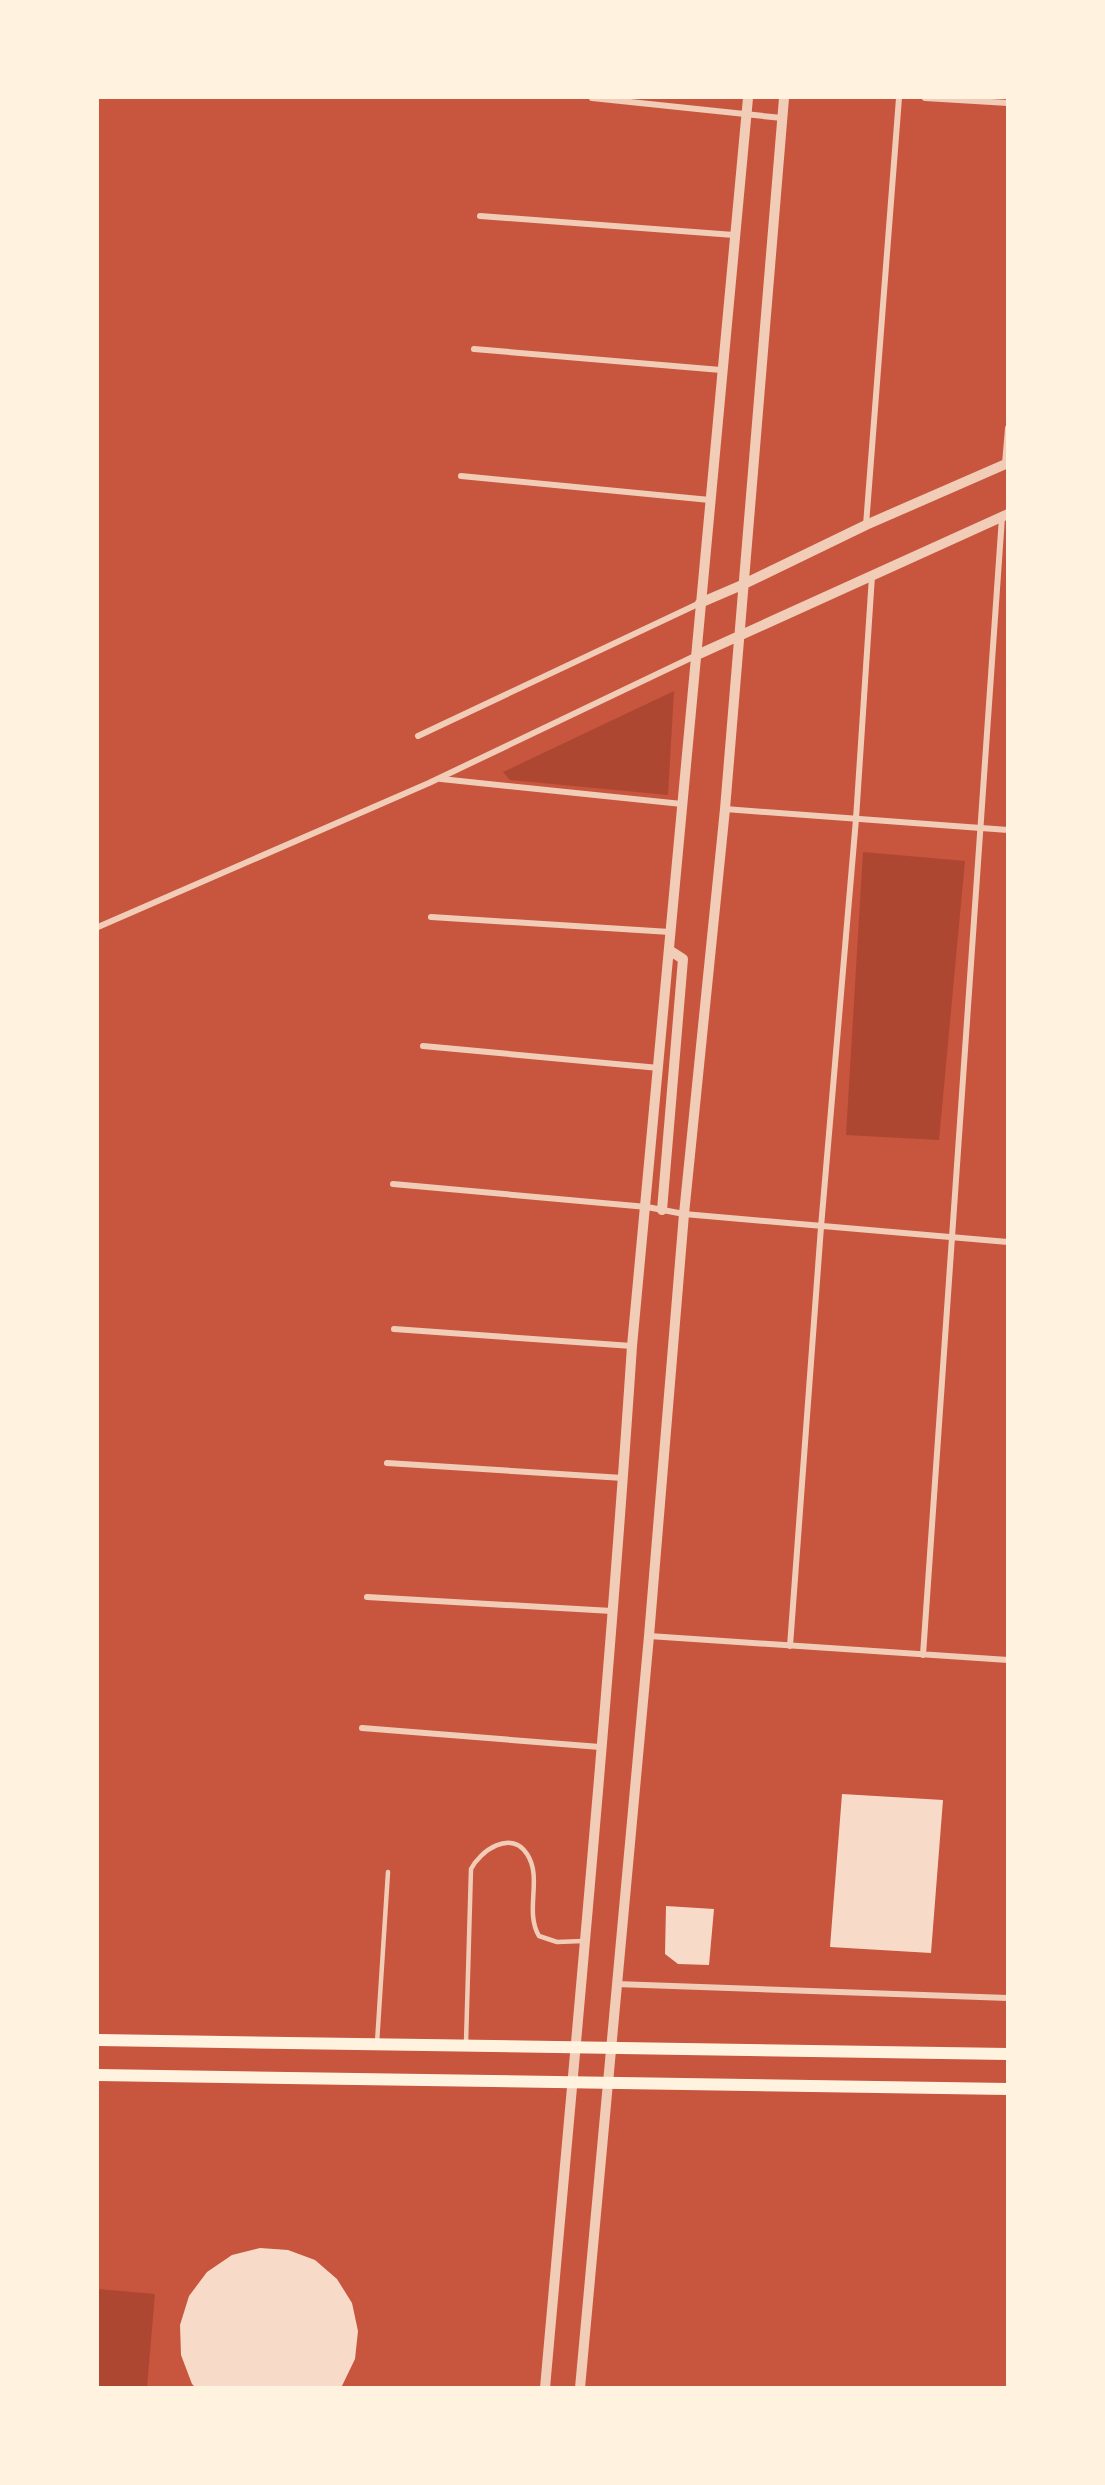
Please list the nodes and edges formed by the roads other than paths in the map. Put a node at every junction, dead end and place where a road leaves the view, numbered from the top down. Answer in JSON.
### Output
{"nodes":[{"id":1,"x":592,"y":98,"type":"edge"},
{"id":2,"x":748,"y":98,"type":"edge"},
{"id":3,"x":784,"y":98,"type":"edge"},
{"id":4,"x":899,"y":98,"type":"edge"},
{"id":5,"x":925,"y":98,"type":"edge"},
{"id":6,"x":1008,"y":103,"type":"edge"},
{"id":7,"x":746,"y":115,"type":"junction"},
{"id":8,"x":782,"y":118,"type":"junction"},
{"id":9,"x":480,"y":216,"type":"dead end"},
{"id":10,"x":734,"y":235,"type":"junction"},
{"id":11,"x":474,"y":350,"type":"dead end"},
{"id":12,"x":722,"y":370,"type":"junction"},
{"id":13,"x":1008,"y":429,"type":"edge"},
{"id":14,"x":1006,"y":463,"type":"edge"},
{"id":15,"x":461,"y":476,"type":"dead end"},
{"id":16,"x":710,"y":500,"type":"junction"},
{"id":17,"x":1005,"y":515,"type":"edge"},
{"id":18,"x":866,"y":525,"type":"junction"},
{"id":19,"x":872,"y":574,"type":"junction"},
{"id":20,"x":742,"y":585,"type":"junction"},
{"id":21,"x":700,"y":603,"type":"junction"},
{"id":22,"x":739,"y":636,"type":"junction"},
{"id":23,"x":697,"y":655,"type":"junction"},
{"id":24,"x":418,"y":736,"type":"dead end"},
{"id":25,"x":439,"y":779,"type":"junction"},
{"id":26,"x":682,"y":804,"type":"junction"},
{"id":27,"x":725,"y":809,"type":"junction"},
{"id":28,"x":856,"y":819,"type":"junction"},
{"id":29,"x":980,"y":828,"type":"junction"},
{"id":30,"x":1008,"y":830,"type":"edge"},
{"id":31,"x":431,"y":917,"type":"dead end"},
{"id":32,"x":98,"y":927,"type":"edge"},
{"id":33,"x":670,"y":932,"type":"junction"},
{"id":34,"x":669,"y":950,"type":"junction"},
{"id":35,"x":423,"y":1046,"type":"dead end"},
{"id":36,"x":659,"y":1068,"type":"junction"},
{"id":37,"x":393,"y":1184,"type":"dead end"},
{"id":38,"x":647,"y":1207,"type":"junction"},
{"id":39,"x":662,"y":1210,"type":"junction"},
{"id":40,"x":684,"y":1214,"type":"junction"},
{"id":41,"x":821,"y":1227,"type":"junction"},
{"id":42,"x":951,"y":1238,"type":"junction"},
{"id":43,"x":1008,"y":1242,"type":"edge"},
{"id":44,"x":394,"y":1329,"type":"dead end"},
{"id":45,"x":632,"y":1346,"type":"junction"},
{"id":46,"x":387,"y":1463,"type":"dead end"},
{"id":47,"x":624,"y":1478,"type":"junction"},
{"id":48,"x":367,"y":1597,"type":"dead end"},
{"id":49,"x":612,"y":1611,"type":"junction"},
{"id":50,"x":649,"y":1636,"type":"junction"},
{"id":51,"x":790,"y":1646,"type":"junction"},
{"id":52,"x":923,"y":1655,"type":"junction"},
{"id":53,"x":1008,"y":1660,"type":"edge"},
{"id":54,"x":362,"y":1728,"type":"dead end"},
{"id":55,"x":600,"y":1747,"type":"junction"},
{"id":56,"x":388,"y":1872,"type":"dead end"},
{"id":57,"x":584,"y":1941,"type":"junction"},
{"id":58,"x":616,"y":1984,"type":"junction"},
{"id":59,"x":1008,"y":1998,"type":"edge"},
{"id":60,"x":98,"y":2040,"type":"edge"},
{"id":61,"x":377,"y":2045,"type":"junction"},
{"id":62,"x":466,"y":2046,"type":"junction"},
{"id":63,"x":576,"y":2048,"type":"junction"},
{"id":64,"x":611,"y":2048,"type":"junction"},
{"id":65,"x":1008,"y":2054,"type":"edge"},
{"id":66,"x":98,"y":2075,"type":"edge"},
{"id":67,"x":572,"y":2082,"type":"junction"},
{"id":68,"x":608,"y":2083,"type":"junction"},
{"id":69,"x":1008,"y":2089,"type":"edge"},
{"id":70,"x":545,"y":2388,"type":"edge"},
{"id":71,"x":580,"y":2388,"type":"edge"}],
"edges":[{"from":1,"to":7,"type":"street"},
{"from":2,"to":7,"type":"street"},
{"from":3,"to":8,"type":"street"},
{"from":4,"to":18,"type":"street"},
{"from":5,"to":6,"type":"street"},
{"from":7,"to":8,"type":"street"},
{"from":7,"to":10,"type":"street"},
{"from":8,"to":20,"type":"street"},
{"from":9,"to":10,"type":"street"},
{"from":10,"to":12,"type":"street"},
{"from":11,"to":12,"type":"street"},
{"from":12,"to":16,"type":"street"},
{"from":13,"to":14,"type":"street"},
{"from":14,"to":18,"type":"street"},
{"from":15,"to":16,"type":"street"},
{"from":16,"to":21,"type":"street"},
{"from":17,"to":19,"type":"street"},
{"from":17,"to":29,"type":"street"},
{"from":18,"to":20,"type":"street"},
{"from":19,"to":22,"type":"street"},
{"from":19,"to":28,"type":"street"},
{"from":20,"to":21,"type":"street"},
{"from":20,"to":22,"type":"street"},
{"from":21,"to":23,"type":"street"},
{"from":21,"to":24,"type":"street"},
{"from":22,"to":23,"type":"street"},
{"from":22,"to":27,"type":"street"},
{"from":23,"to":25,"type":"street"},
{"from":23,"to":26,"type":"street"},
{"from":25,"to":26,"type":"street"},
{"from":25,"to":32,"type":"street"},
{"from":26,"to":33,"type":"street"},
{"from":27,"to":28,"type":"street"},
{"from":27,"to":40,"type":"street"},
{"from":28,"to":29,"type":"street"},
{"from":28,"to":41,"type":"street"},
{"from":29,"to":30,"type":"street"},
{"from":29,"to":42,"type":"street"},
{"from":31,"to":33,"type":"street"},
{"from":33,"to":34,"type":"street"},
{"from":34,"to":36,"type":"street"},
{"from":34,"to":39,"type":"street"},
{"from":35,"to":36,"type":"street"},
{"from":36,"to":38,"type":"street"},
{"from":37,"to":38,"type":"street"},
{"from":38,"to":39,"type":"street"},
{"from":38,"to":45,"type":"street"},
{"from":39,"to":40,"type":"street"},
{"from":40,"to":41,"type":"street"},
{"from":40,"to":50,"type":"street"},
{"from":41,"to":42,"type":"street"},
{"from":41,"to":51,"type":"street"},
{"from":42,"to":43,"type":"street"},
{"from":42,"to":52,"type":"street"},
{"from":44,"to":45,"type":"street"},
{"from":45,"to":47,"type":"street"},
{"from":46,"to":47,"type":"street"},
{"from":47,"to":49,"type":"street"},
{"from":48,"to":49,"type":"street"},
{"from":49,"to":55,"type":"street"},
{"from":50,"to":51,"type":"street"},
{"from":50,"to":58,"type":"street"},
{"from":51,"to":52,"type":"street"},
{"from":52,"to":53,"type":"street"},
{"from":54,"to":55,"type":"street"},
{"from":55,"to":57,"type":"street"},
{"from":56,"to":61,"type":"lane"},
{"from":57,"to":62,"type":"lane"},
{"from":57,"to":63,"type":"street"},
{"from":58,"to":59,"type":"street"},
{"from":58,"to":64,"type":"street"},
{"from":60,"to":61,"type":"main road"},
{"from":61,"to":62,"type":"main road"},
{"from":62,"to":63,"type":"main road"},
{"from":63,"to":64,"type":"main road"},
{"from":63,"to":67,"type":"street"},
{"from":64,"to":65,"type":"main road"},
{"from":64,"to":68,"type":"street"},
{"from":66,"to":67,"type":"main road"},
{"from":67,"to":68,"type":"main road"},
{"from":67,"to":70,"type":"street"},
{"from":68,"to":69,"type":"main road"},
{"from":68,"to":71,"type":"street"}]}
